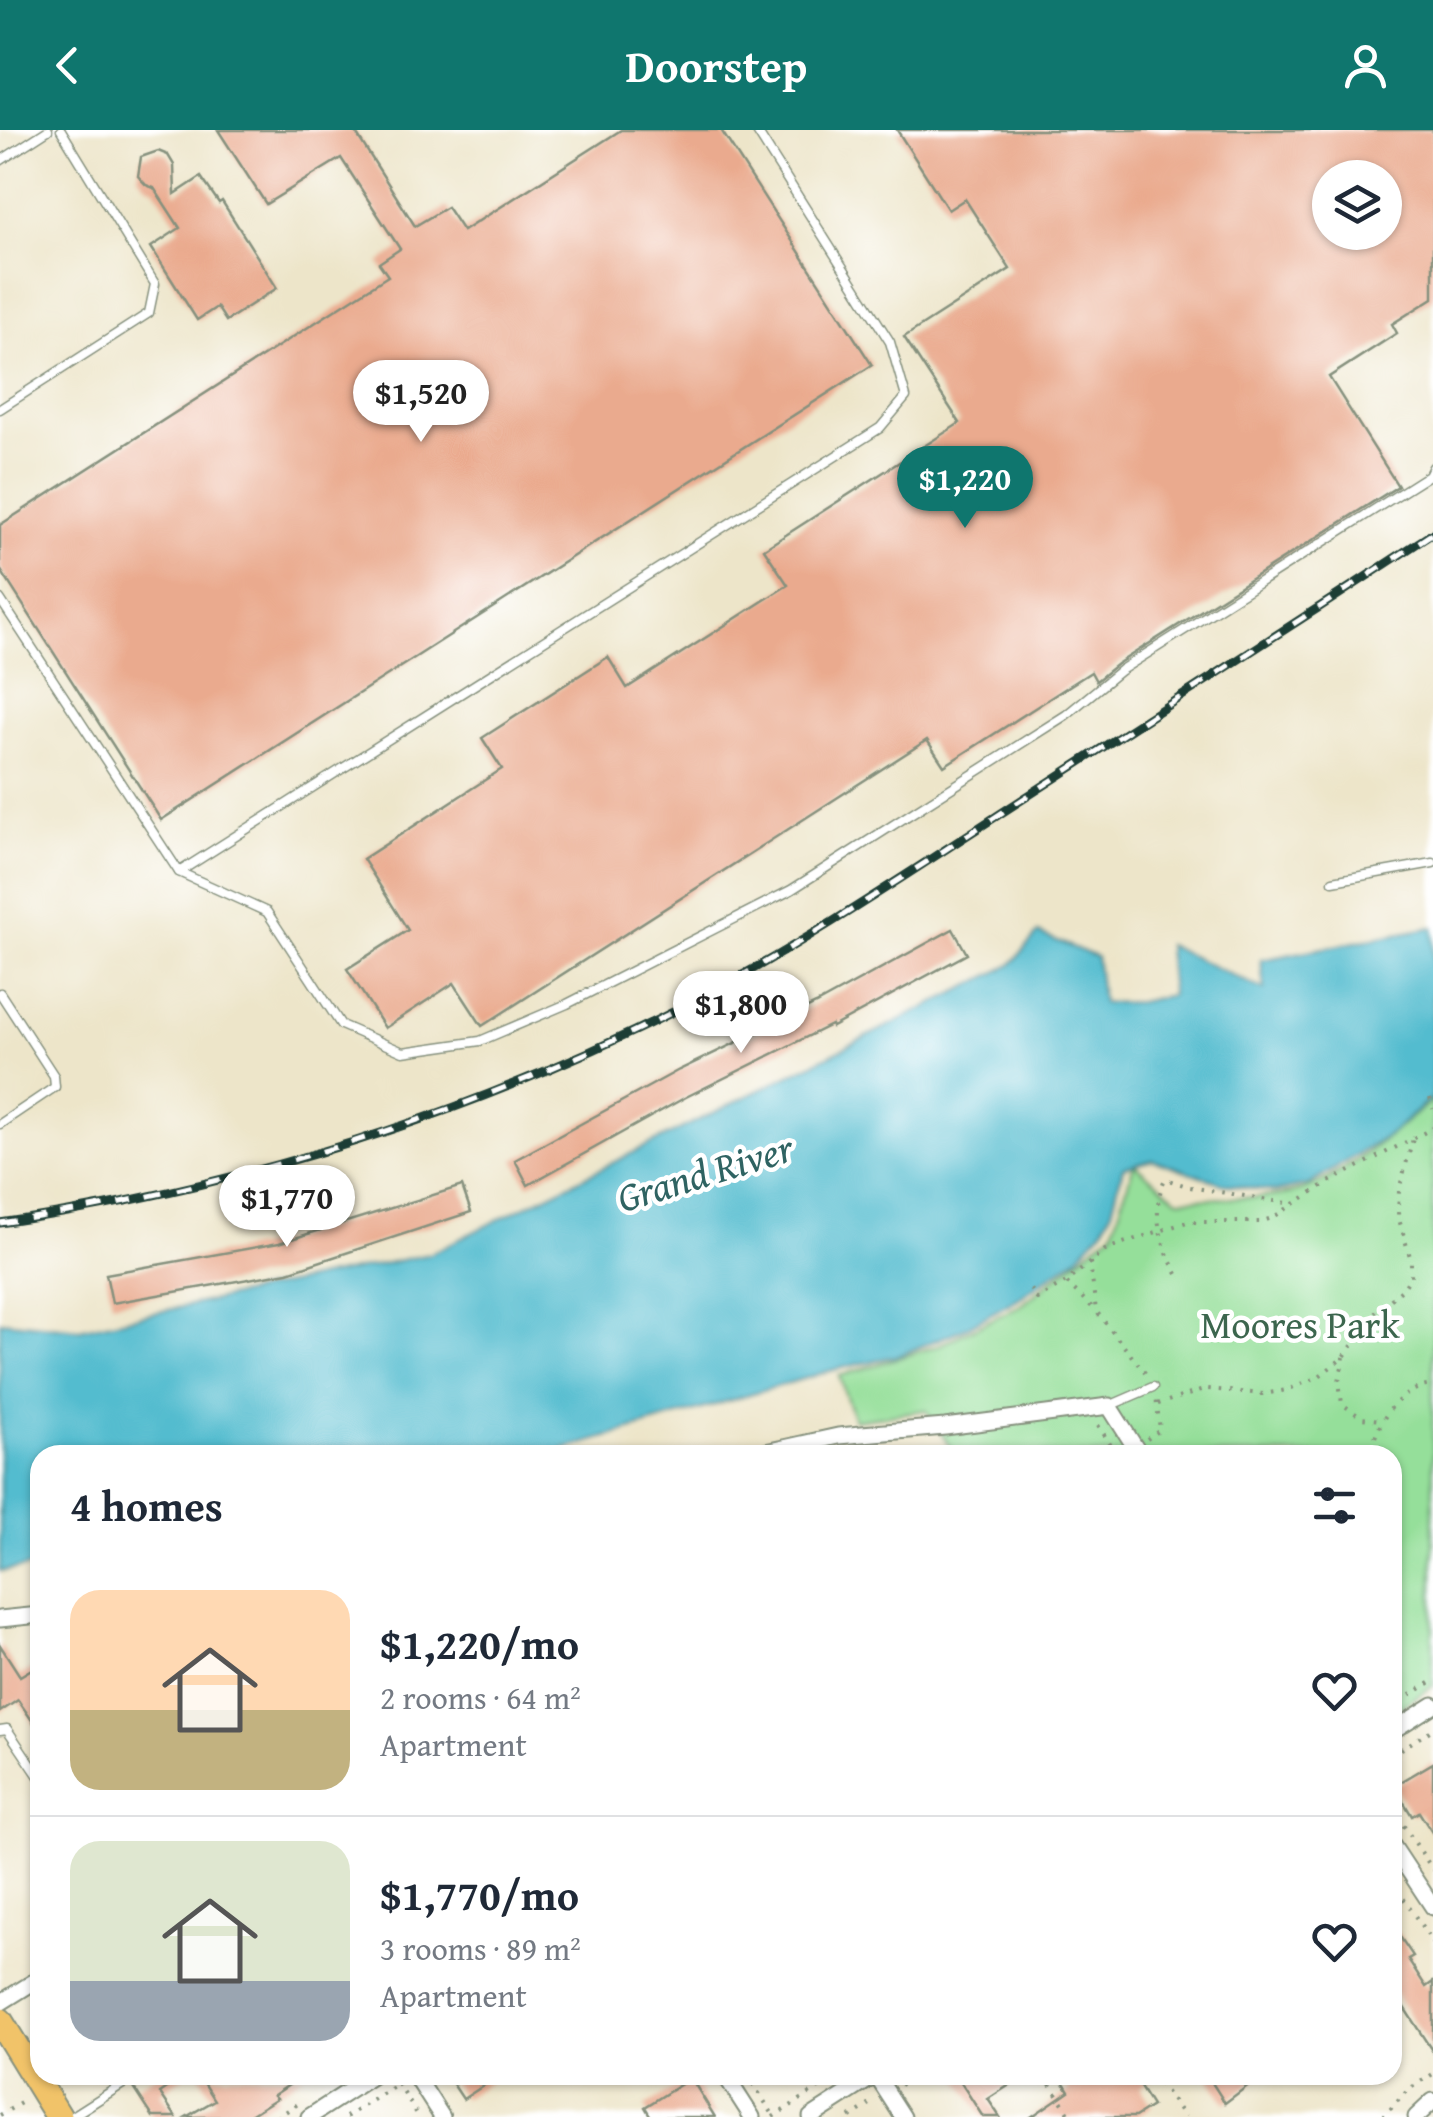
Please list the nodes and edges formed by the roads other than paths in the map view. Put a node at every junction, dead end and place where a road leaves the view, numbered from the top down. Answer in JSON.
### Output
{"nodes":[{"id":1,"x":48,"y":130,"type":"edge"},
{"id":2,"x":62,"y":130,"type":"edge"},
{"id":3,"x":756,"y":130,"type":"edge"},
{"id":4,"x":0,"y":161,"type":"edge"},
{"id":5,"x":0,"y":409,"type":"edge"},
{"id":6,"x":1433,"y":467,"type":"edge"},
{"id":7,"x":0,"y":599,"type":"edge"},
{"id":8,"x":1433,"y":864,"type":"edge"},
{"id":9,"x":179,"y":872,"type":"junction"},
{"id":10,"x":1333,"y":880,"type":"dead end"},
{"id":11,"x":0,"y":993,"type":"edge"},
{"id":12,"x":0,"y":1124,"type":"edge"},
{"id":13,"x":1153,"y":1388,"type":"road end"},
{"id":14,"x":1101,"y":1407,"type":"junction"},
{"id":15,"x":797,"y":1445,"type":"edge"},
{"id":16,"x":1133,"y":1445,"type":"edge"},
{"id":17,"x":30,"y":1616,"type":"edge"},
{"id":18,"x":0,"y":1619,"type":"edge"},
{"id":19,"x":1433,"y":1705,"type":"edge"},
{"id":20,"x":1402,"y":1724,"type":"edge"},
{"id":21,"x":0,"y":1730,"type":"edge"},
{"id":22,"x":30,"y":1763,"type":"edge"},
{"id":23,"x":1402,"y":1859,"type":"edge"},
{"id":24,"x":1432,"y":1905,"type":"edge"},
{"id":25,"x":30,"y":1984,"type":"edge"},
{"id":26,"x":0,"y":2004,"type":"edge"},
{"id":27,"x":0,"y":2021,"type":"edge"},
{"id":28,"x":30,"y":2070,"type":"edge"},
{"id":29,"x":39,"y":2085,"type":"edge"},
{"id":30,"x":121,"y":2085,"type":"edge"},
{"id":31,"x":359,"y":2085,"type":"edge"},
{"id":32,"x":420,"y":2085,"type":"edge"},
{"id":33,"x":732,"y":2085,"type":"edge"},
{"id":34,"x":861,"y":2085,"type":"edge"},
{"id":35,"x":882,"y":2085,"type":"edge"},
{"id":36,"x":1433,"y":2102,"type":"edge"},
{"id":37,"x":59,"y":2117,"type":"edge"},
{"id":38,"x":71,"y":2117,"type":"edge"},
{"id":39,"x":309,"y":2117,"type":"edge"},
{"id":40,"x":442,"y":2117,"type":"edge"},
{"id":41,"x":752,"y":2117,"type":"edge"},
{"id":42,"x":811,"y":2117,"type":"edge"},
{"id":43,"x":903,"y":2117,"type":"edge"},
{"id":44,"x":1416,"y":2117,"type":"edge"}],
"edges":[{"from":1,"to":4,"type":"lane"},
{"from":2,"to":5,"type":"lane"},
{"from":3,"to":9,"type":"lane"},
{"from":6,"to":9,"type":"lane"},
{"from":7,"to":9,"type":"lane"},
{"from":8,"to":10,"type":"lane"},
{"from":11,"to":12,"type":"lane"},
{"from":13,"to":14,"type":"lane"},
{"from":14,"to":15,"type":"street"},
{"from":14,"to":16,"type":"street"},
{"from":17,"to":18,"type":"street"},
{"from":19,"to":20,"type":"street"},
{"from":21,"to":22,"type":"lane"},
{"from":23,"to":24,"type":"street"},
{"from":25,"to":26,"type":"street"},
{"from":27,"to":28,"type":"main road"},
{"from":29,"to":37,"type":"main road"},
{"from":30,"to":38,"type":"lane"},
{"from":31,"to":39,"type":"street"},
{"from":32,"to":40,"type":"street"},
{"from":33,"to":41,"type":"street"},
{"from":34,"to":42,"type":"street"},
{"from":35,"to":43,"type":"street"},
{"from":36,"to":44,"type":"street"}]}
